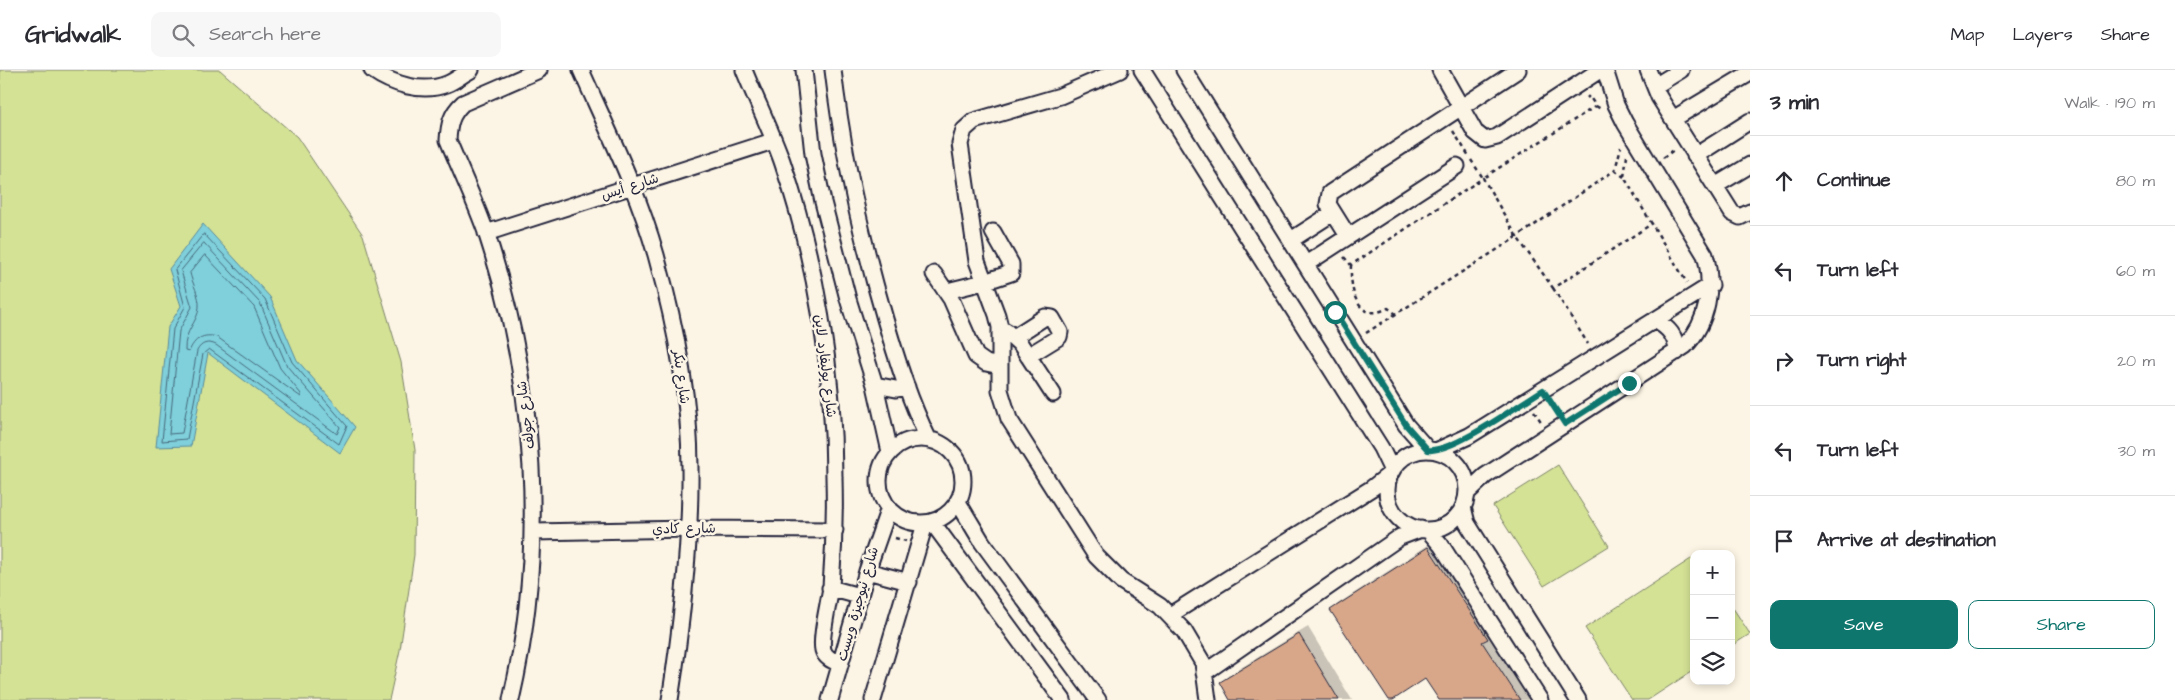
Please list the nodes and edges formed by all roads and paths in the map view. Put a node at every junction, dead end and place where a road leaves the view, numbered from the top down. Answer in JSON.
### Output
{"nodes":[{"id":1,"x":372,"y":70,"type":"edge"},
{"id":2,"x":470,"y":70,"type":"edge"},
{"id":3,"x":539,"y":70,"type":"edge"},
{"id":4,"x":581,"y":70,"type":"edge"},
{"id":5,"x":744,"y":70,"type":"edge"},
{"id":6,"x":804,"y":70,"type":"edge"},
{"id":7,"x":833,"y":70,"type":"edge"},
{"id":8,"x":1120,"y":70,"type":"edge"},
{"id":9,"x":1142,"y":70,"type":"edge"},
{"id":10,"x":1184,"y":70,"type":"edge"},
{"id":11,"x":1440,"y":70,"type":"edge"},
{"id":12,"x":1518,"y":70,"type":"edge"},
{"id":13,"x":1648,"y":70,"type":"edge"},
{"id":14,"x":1681,"y":70,"type":"edge"},
{"id":15,"x":1597,"y":71,"type":"edge"},
{"id":16,"x":1750,"y":73,"type":"edge"},
{"id":17,"x":1654,"y":86,"type":"junction"},
{"id":18,"x":1596,"y":106,"type":"dead end"},
{"id":19,"x":1461,"y":108,"type":"junction"},
{"id":20,"x":1605,"y":115,"type":"dead end"},
{"id":21,"x":1673,"y":119,"type":"junction"},
{"id":22,"x":1750,"y":121,"type":"edge"},
{"id":23,"x":1637,"y":141,"type":"junction"},
{"id":24,"x":1686,"y":141,"type":"junction"},
{"id":25,"x":773,"y":142,"type":"junction"},
{"id":26,"x":1622,"y":145,"type":"dead end"},
{"id":27,"x":1696,"y":156,"type":"junction"},
{"id":28,"x":1750,"y":165,"type":"edge"},
{"id":29,"x":1457,"y":166,"type":"dead end"},
{"id":30,"x":1652,"y":166,"type":"junction"},
{"id":31,"x":1615,"y":170,"type":"junction"},
{"id":32,"x":1624,"y":177,"type":"junction"},
{"id":33,"x":1715,"y":186,"type":"junction"},
{"id":34,"x":632,"y":187,"type":"junction"},
{"id":35,"x":1750,"y":212,"type":"edge"},
{"id":36,"x":1333,"y":213,"type":"junction"},
{"id":37,"x":1653,"y":223,"type":"junction"},
{"id":38,"x":994,"y":232,"type":"dead end"},
{"id":39,"x":486,"y":234,"type":"junction"},
{"id":40,"x":1348,"y":236,"type":"junction"},
{"id":41,"x":1517,"y":237,"type":"junction"},
{"id":42,"x":1291,"y":240,"type":"junction"},
{"id":43,"x":1342,"y":254,"type":"dead end"},
{"id":44,"x":1306,"y":264,"type":"junction"},
{"id":45,"x":1351,"y":265,"type":"junction"},
{"id":46,"x":934,"y":274,"type":"dead end"},
{"id":47,"x":984,"y":282,"type":"junction"},
{"id":48,"x":1710,"y":285,"type":"junction"},
{"id":49,"x":1553,"y":288,"type":"junction"},
{"id":50,"x":1684,"y":288,"type":"dead end"},
{"id":51,"x":947,"y":291,"type":"junction"},
{"id":52,"x":1396,"y":314,"type":"junction"},
{"id":53,"x":1655,"y":320,"type":"junction"},
{"id":54,"x":1361,"y":326,"type":"dead end"},
{"id":55,"x":1000,"y":327,"type":"junction"},
{"id":56,"x":1014,"y":337,"type":"junction"},
{"id":57,"x":1360,"y":337,"type":"junction"},
{"id":58,"x":1677,"y":352,"type":"junction"},
{"id":59,"x":1028,"y":356,"type":"junction"},
{"id":60,"x":1595,"y":357,"type":"junction"},
{"id":61,"x":1000,"y":366,"type":"junction"},
{"id":62,"x":876,"y":385,"type":"junction"},
{"id":63,"x":907,"y":387,"type":"junction"},
{"id":64,"x":1543,"y":390,"type":"junction"},
{"id":65,"x":1053,"y":394,"type":"dead end"},
{"id":66,"x":1527,"y":400,"type":"junction"},
{"id":67,"x":1565,"y":424,"type":"junction"},
{"id":68,"x":1549,"y":435,"type":"junction"},
{"id":69,"x":929,"y":440,"type":"junction"},
{"id":70,"x":1432,"y":451,"type":"junction"},
{"id":71,"x":890,"y":452,"type":"junction"},
{"id":72,"x":1391,"y":472,"type":"junction"},
{"id":73,"x":1465,"y":500,"type":"junction"},
{"id":74,"x":958,"y":502,"type":"junction"},
{"id":75,"x":888,"y":508,"type":"junction"},
{"id":76,"x":929,"y":523,"type":"junction"},
{"id":77,"x":689,"y":529,"type":"junction"},
{"id":78,"x":835,"y":530,"type":"junction"},
{"id":79,"x":1424,"y":530,"type":"junction"},
{"id":80,"x":533,"y":532,"type":"junction"},
{"id":81,"x":867,"y":570,"type":"junction"},
{"id":82,"x":908,"y":582,"type":"junction"},
{"id":83,"x":830,"y":588,"type":"junction"},
{"id":84,"x":859,"y":596,"type":"junction"},
{"id":85,"x":1170,"y":615,"type":"junction"},
{"id":86,"x":840,"y":664,"type":"junction"},
{"id":87,"x":1204,"y":673,"type":"junction"},
{"id":88,"x":511,"y":700,"type":"edge"},
{"id":89,"x":670,"y":700,"type":"edge"},
{"id":90,"x":830,"y":700,"type":"edge"},
{"id":91,"x":873,"y":700,"type":"edge"},
{"id":92,"x":1063,"y":700,"type":"edge"},
{"id":93,"x":1098,"y":700,"type":"edge"},
{"id":94,"x":1208,"y":700,"type":"edge"},
{"id":95,"x":1540,"y":700,"type":"edge"},
{"id":96,"x":1578,"y":700,"type":"edge"}],
"edges":[{"from":1,"to":2,"type":"street"},
{"from":3,"to":39,"type":"street","name":"شارع جولف"},
{"from":4,"to":34,"type":"street","name":"شارع بنكر"},
{"from":5,"to":25,"type":"street","name":"شارع بوليفارد لاين"},
{"from":6,"to":62,"type":"street"},
{"from":7,"to":63,"type":"street"},
{"from":8,"to":47,"type":"street"},
{"from":9,"to":72,"type":"street"},
{"from":10,"to":42,"type":"street"},
{"from":11,"to":19,"type":"street"},
{"from":12,"to":19,"type":"street"},
{"from":13,"to":17,"type":"street"},
{"from":14,"to":17,"type":"street"},
{"from":15,"to":19,"type":"street"},
{"from":15,"to":23,"type":"street"},
{"from":16,"to":21,"type":"street"},
{"from":17,"to":21,"type":"street"},
{"from":18,"to":20,"type":"path"},
{"from":19,"to":36,"type":"street"},
{"from":21,"to":24,"type":"street"},
{"from":22,"to":27,"type":"street"},
{"from":23,"to":30,"type":"street"},
{"from":23,"to":32,"type":"path"},
{"from":24,"to":27,"type":"street"},
{"from":24,"to":30,"type":"path"},
{"from":25,"to":34,"type":"street","name":"شارع أيس"},
{"from":25,"to":78,"type":"street","name":"شارع بوليفارد لاين"},
{"from":26,"to":31,"type":"path"},
{"from":27,"to":33,"type":"street"},
{"from":28,"to":33,"type":"street"},
{"from":29,"to":40,"type":"street"},
{"from":30,"to":48,"type":"street"},
{"from":31,"to":32,"type":"path"},
{"from":31,"to":41,"type":"path"},
{"from":32,"to":37,"type":"path"},
{"from":33,"to":35,"type":"street"},
{"from":34,"to":39,"type":"street","name":"شارع أيس"},
{"from":34,"to":77,"type":"street","name":"شارع بنكر"},
{"from":36,"to":40,"type":"street"},
{"from":36,"to":42,"type":"street"},
{"from":37,"to":49,"type":"path"},
{"from":37,"to":50,"type":"path"},
{"from":38,"to":47,"type":"street"},
{"from":39,"to":80,"type":"street","name":"شارع جولف"},
{"from":40,"to":44,"type":"street"},
{"from":41,"to":45,"type":"path"},
{"from":41,"to":49,"type":"path"},
{"from":41,"to":52,"type":"path"},
{"from":42,"to":44,"type":"street"},
{"from":43,"to":45,"type":"path"},
{"from":44,"to":57,"type":"street"},
{"from":45,"to":52,"type":"path"},
{"from":46,"to":51,"type":"street"},
{"from":47,"to":51,"type":"street"},
{"from":47,"to":55,"type":"street"},
{"from":48,"to":53,"type":"street"},
{"from":48,"to":58,"type":"street"},
{"from":49,"to":60,"type":"path"},
{"from":51,"to":61,"type":"street"},
{"from":52,"to":57,"type":"path"},
{"from":53,"to":58,"type":"street"},
{"from":53,"to":60,"type":"street"},
{"from":54,"to":57,"type":"path"},
{"from":55,"to":56,"type":"street"},
{"from":55,"to":61,"type":"street"},
{"from":56,"to":59,"type":"street"},
{"from":56,"to":59,"type":"street"},
{"from":57,"to":70,"type":"street"},
{"from":58,"to":67,"type":"street"},
{"from":59,"to":65,"type":"street"},
{"from":60,"to":64,"type":"street"},
{"from":61,"to":85,"type":"street"},
{"from":62,"to":63,"type":"street"},
{"from":62,"to":71,"type":"street"},
{"from":63,"to":69,"type":"street"},
{"from":64,"to":66,"type":"street"},
{"from":64,"to":67,"type":"path"},
{"from":66,"to":68,"type":"path"},
{"from":66,"to":70,"type":"street"},
{"from":67,"to":68,"type":"street"},
{"from":68,"to":73,"type":"street"},
{"from":69,"to":71,"type":"street"},
{"from":69,"to":74,"type":"street"},
{"from":70,"to":72,"type":"street"},
{"from":70,"to":73,"type":"street"},
{"from":71,"to":75,"type":"street"},
{"from":72,"to":79,"type":"street"},
{"from":72,"to":85,"type":"street"},
{"from":73,"to":79,"type":"street"},
{"from":73,"to":96,"type":"street"},
{"from":74,"to":76,"type":"street"},
{"from":74,"to":93,"type":"street"},
{"from":75,"to":76,"type":"street"},
{"from":75,"to":81,"type":"street","name":"شارع نيوجيزة ويست"},
{"from":76,"to":82,"type":"street"},
{"from":76,"to":92,"type":"street"},
{"from":77,"to":78,"type":"street","name":"شارع كادي"},
{"from":77,"to":80,"type":"street","name":"شارع كادي"},
{"from":77,"to":89,"type":"street","name":"شارع بنكر"},
{"from":78,"to":83,"type":"street","name":"شارع بوليفارد لاين"},
{"from":79,"to":87,"type":"street"},
{"from":79,"to":95,"type":"street"},
{"from":80,"to":88,"type":"street","name":"شارع جولف"},
{"from":81,"to":82,"type":"street"},
{"from":81,"to":84,"type":"street","name":"شارع نيوجيزة ويست"},
{"from":82,"to":91,"type":"street"},
{"from":83,"to":84,"type":"street"},
{"from":83,"to":86,"type":"street","name":"شارع بوليفارد لاين"},
{"from":84,"to":86,"type":"street","name":"شارع نيوجيزة ويست"},
{"from":85,"to":87,"type":"street"},
{"from":86,"to":90,"type":"street","name":"شارع نيوجيزة ويست"},
{"from":87,"to":94,"type":"street"}]}
